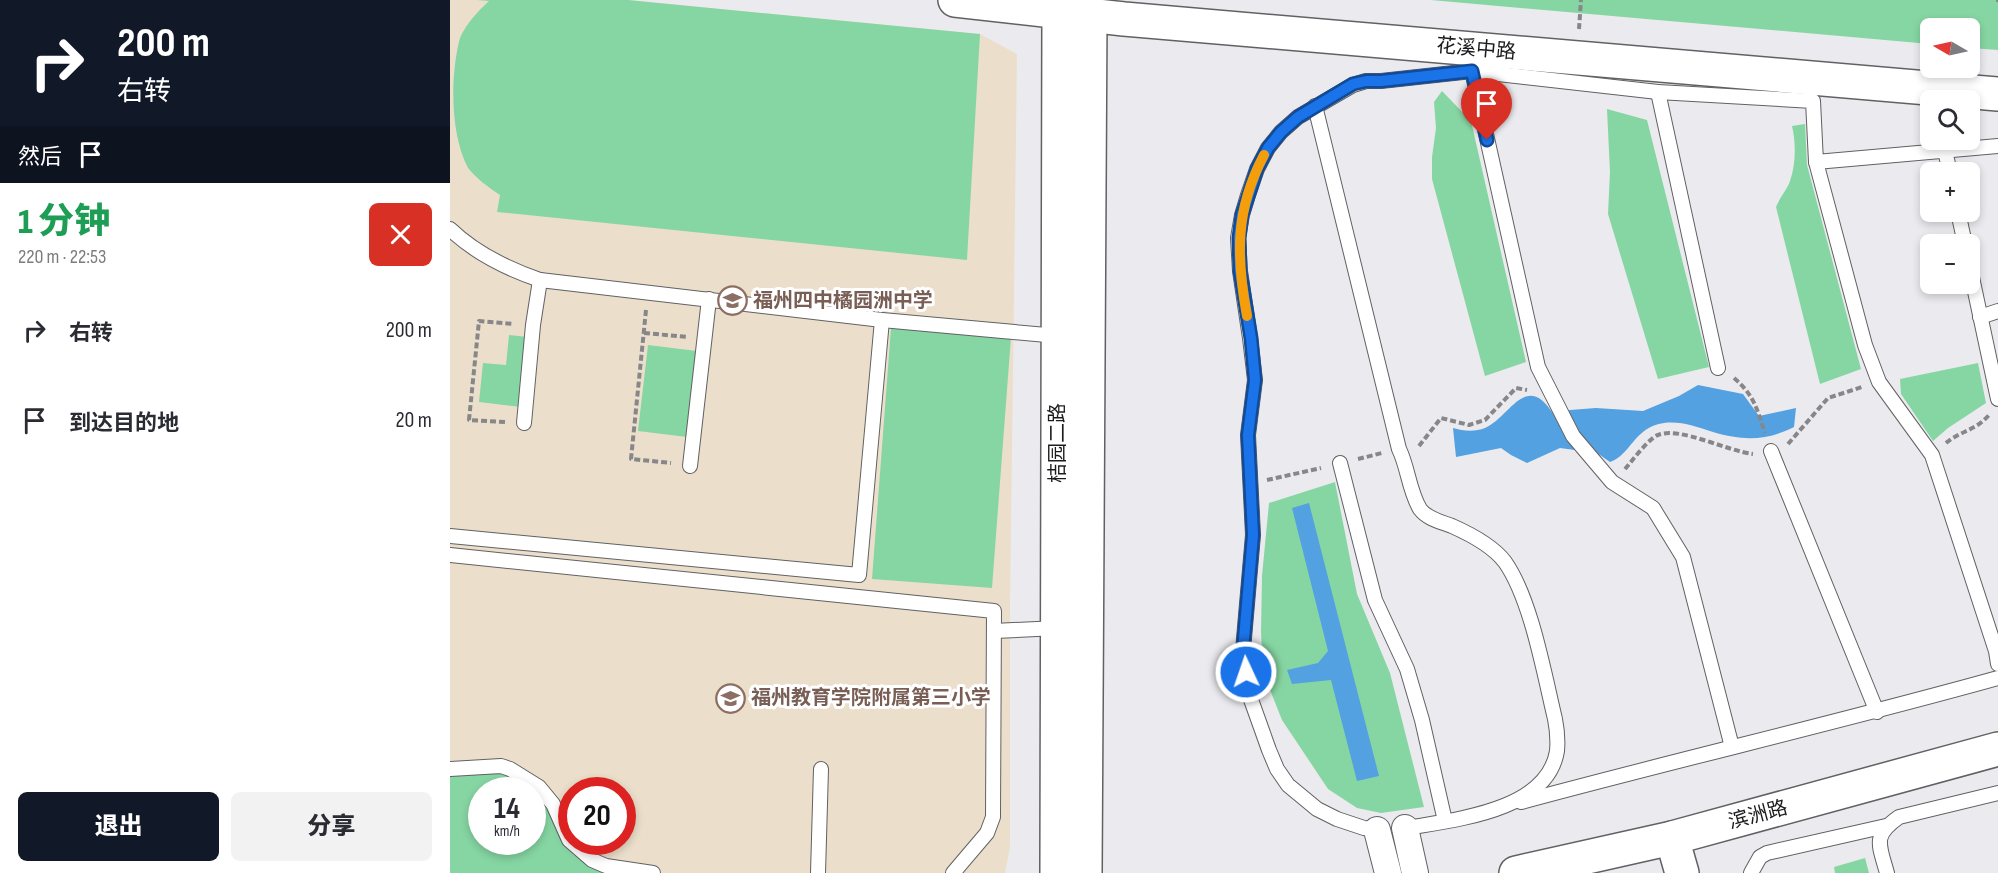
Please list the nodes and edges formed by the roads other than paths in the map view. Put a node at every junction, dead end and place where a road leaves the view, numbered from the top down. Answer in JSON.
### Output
{"nodes":[{"id":1,"x":955,"y":0,"type":"edge"},
{"id":2,"x":1075,"y":14,"type":"junction"},
{"id":3,"x":1472,"y":71,"type":"junction"},
{"id":4,"x":1813,"y":89,"type":"junction"},
{"id":5,"x":1658,"y":92,"type":"junction"},
{"id":6,"x":1998,"y":94,"type":"edge"},
{"id":7,"x":1315,"y":106,"type":"junction"},
{"id":8,"x":1998,"y":146,"type":"edge"},
{"id":9,"x":1980,"y":147,"type":"edge"},
{"id":10,"x":1945,"y":150,"type":"joint"},
{"id":11,"x":1816,"y":162,"type":"junction"},
{"id":12,"x":1948,"y":162,"type":"edge"},
{"id":13,"x":450,"y":229,"type":"edge"},
{"id":14,"x":540,"y":280,"type":"junction"},
{"id":15,"x":1975,"y":294,"type":"edge"},
{"id":16,"x":709,"y":299,"type":"junction"},
{"id":17,"x":1998,"y":311,"type":"edge"},
{"id":18,"x":1980,"y":317,"type":"junction"},
{"id":19,"x":882,"y":320,"type":"junction"},
{"id":20,"x":1058,"y":336,"type":"junction"},
{"id":21,"x":1718,"y":369,"type":"road end"},
{"id":22,"x":1995,"y":405,"type":"edge"},
{"id":23,"x":524,"y":423,"type":"road end"},
{"id":24,"x":1771,"y":451,"type":"road end"},
{"id":25,"x":1340,"y":463,"type":"dead end"},
{"id":26,"x":690,"y":466,"type":"road end"},
{"id":27,"x":450,"y":536,"type":"edge"},
{"id":28,"x":450,"y":555,"type":"edge"},
{"id":29,"x":1058,"y":628,"type":"junction"},
{"id":30,"x":994,"y":631,"type":"junction"},
{"id":31,"x":1998,"y":663,"type":"edge"},
{"id":32,"x":1998,"y":678,"type":"edge"},
{"id":33,"x":1877,"y":712,"type":"junction"},
{"id":34,"x":1732,"y":747,"type":"junction"},
{"id":35,"x":1998,"y":749,"type":"edge"},
{"id":36,"x":450,"y":769,"type":"edge"},
{"id":37,"x":822,"y":769,"type":"dead end"},
{"id":38,"x":1998,"y":793,"type":"edge"},
{"id":39,"x":1508,"y":806,"type":"junction"},
{"id":40,"x":1445,"y":821,"type":"junction"},
{"id":41,"x":1886,"y":825,"type":"junction"},
{"id":42,"x":1405,"y":828,"type":"junction"},
{"id":43,"x":1377,"y":830,"type":"junction"},
{"id":44,"x":1672,"y":838,"type":"junction"},
{"id":45,"x":653,"y":873,"type":"edge"},
{"id":46,"x":818,"y":873,"type":"edge"},
{"id":47,"x":952,"y":873,"type":"edge"},
{"id":48,"x":1057,"y":873,"type":"edge"},
{"id":49,"x":1085,"y":873,"type":"edge"},
{"id":50,"x":1388,"y":873,"type":"edge"},
{"id":51,"x":1416,"y":873,"type":"edge"},
{"id":52,"x":1516,"y":873,"type":"edge"},
{"id":53,"x":1682,"y":873,"type":"edge"},
{"id":54,"x":1751,"y":873,"type":"edge"},
{"id":55,"x":1887,"y":873,"type":"edge"}],
"edges":[{"from":1,"to":2,"type":"street","name":"花溪中路"},
{"from":2,"to":4,"type":"street","name":"花溪中路"},
{"from":2,"to":20,"type":"street","name":"桔园二路"},
{"from":2,"to":49,"type":"street","name":"桔园二路"},
{"from":3,"to":5,"type":"lane"},
{"from":3,"to":7,"type":"lane"},
{"from":3,"to":34,"type":"lane"},
{"from":4,"to":5,"type":"lane"},
{"from":4,"to":6,"type":"street","name":"花溪中路"},
{"from":4,"to":11,"type":"lane"},
{"from":5,"to":21,"type":"lane"},
{"from":7,"to":39,"type":"lane"},
{"from":7,"to":43,"type":"lane"},
{"from":8,"to":9,"type":"lane"},
{"from":10,"to":11,"type":"lane"},
{"from":10,"to":12,"type":"lane"},
{"from":11,"to":31,"type":"lane"},
{"from":13,"to":14,"type":"lane"},
{"from":14,"to":16,"type":"lane"},
{"from":14,"to":23,"type":"lane"},
{"from":15,"to":18,"type":"lane"},
{"from":16,"to":19,"type":"lane"},
{"from":16,"to":26,"type":"lane"},
{"from":17,"to":18,"type":"lane"},
{"from":18,"to":22,"type":"lane"},
{"from":19,"to":20,"type":"lane"},
{"from":19,"to":27,"type":"lane"},
{"from":20,"to":29,"type":"street","name":"桔园二路"},
{"from":24,"to":33,"type":"lane"},
{"from":25,"to":40,"type":"lane"},
{"from":28,"to":30,"type":"lane"},
{"from":29,"to":30,"type":"lane"},
{"from":29,"to":48,"type":"street","name":"桔园二路"},
{"from":30,"to":47,"type":"lane"},
{"from":32,"to":33,"type":"lane"},
{"from":33,"to":34,"type":"lane"},
{"from":34,"to":39,"type":"lane"},
{"from":35,"to":44,"type":"street","name":"滨洲路"},
{"from":36,"to":45,"type":"lane"},
{"from":37,"to":46,"type":"lane"},
{"from":38,"to":41,"type":"lane"},
{"from":39,"to":40,"type":"lane"},
{"from":40,"to":42,"type":"lane"},
{"from":41,"to":54,"type":"lane"},
{"from":41,"to":55,"type":"lane"},
{"from":42,"to":43,"type":"lane"},
{"from":42,"to":51,"type":"street"},
{"from":43,"to":50,"type":"street"},
{"from":44,"to":52,"type":"street","name":"滨洲路"},
{"from":44,"to":53,"type":"street"}]}
